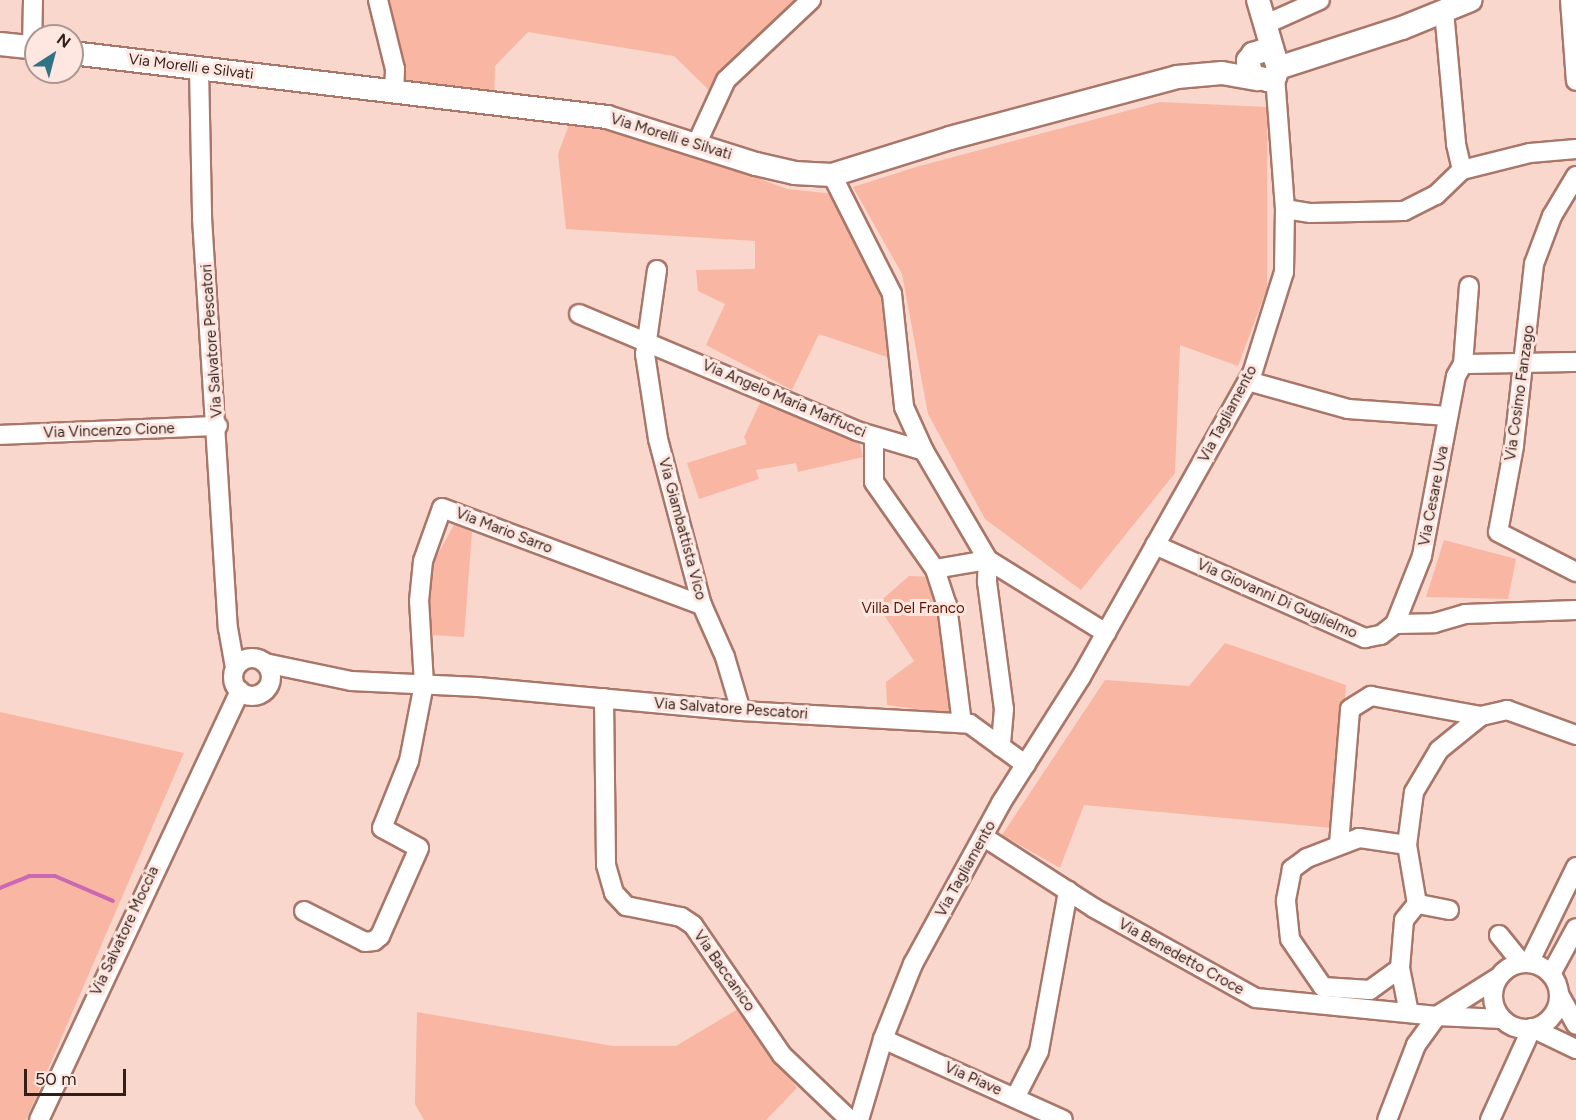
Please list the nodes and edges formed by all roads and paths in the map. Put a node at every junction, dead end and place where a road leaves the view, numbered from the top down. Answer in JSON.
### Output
{"nodes":[{"id":1,"x":33,"y":0,"type":"edge"},
{"id":2,"x":378,"y":0,"type":"edge"},
{"id":3,"x":810,"y":0,"type":"edge"},
{"id":4,"x":1258,"y":0,"type":"edge"},
{"id":5,"x":1320,"y":0,"type":"edge"},
{"id":6,"x":1471,"y":0,"type":"edge"},
{"id":7,"x":1570,"y":0,"type":"edge"},
{"id":8,"x":1444,"y":11,"type":"junction"},
{"id":9,"x":34,"y":24,"type":"edge"},
{"id":10,"x":1266,"y":24,"type":"junction"},
{"id":11,"x":0,"y":44,"type":"edge"},
{"id":12,"x":24,"y":47,"type":"edge"},
{"id":13,"x":84,"y":55,"type":"edge"},
{"id":14,"x":1265,"y":67,"type":"junction"},
{"id":15,"x":199,"y":69,"type":"junction"},
{"id":16,"x":1576,"y":81,"type":"edge"},
{"id":17,"x":394,"y":92,"type":"junction"},
{"id":18,"x":697,"y":143,"type":"junction"},
{"id":19,"x":1576,"y":149,"type":"edge"},
{"id":20,"x":1462,"y":170,"type":"junction"},
{"id":21,"x":832,"y":175,"type":"junction"},
{"id":22,"x":1576,"y":176,"type":"edge"},
{"id":23,"x":1285,"y":209,"type":"junction"},
{"id":24,"x":657,"y":270,"type":"dead end"},
{"id":25,"x":1469,"y":286,"type":"dead end"},
{"id":26,"x":579,"y":314,"type":"dead end"},
{"id":27,"x":646,"y":341,"type":"junction"},
{"id":28,"x":1523,"y":362,"type":"junction"},
{"id":29,"x":1576,"y":362,"type":"edge"},
{"id":30,"x":1463,"y":364,"type":"junction"},
{"id":31,"x":1248,"y":381,"type":"junction"},
{"id":32,"x":1448,"y":417,"type":"junction"},
{"id":33,"x":218,"y":426,"type":"junction"},
{"id":34,"x":0,"y":435,"type":"edge"},
{"id":35,"x":874,"y":437,"type":"junction"},
{"id":36,"x":924,"y":451,"type":"junction"},
{"id":37,"x":1155,"y":545,"type":"junction"},
{"id":38,"x":988,"y":560,"type":"junction"},
{"id":39,"x":935,"y":569,"type":"junction"},
{"id":40,"x":1576,"y":572,"type":"edge"},
{"id":41,"x":1406,"y":603,"type":"junction"},
{"id":42,"x":702,"y":605,"type":"junction"},
{"id":43,"x":1576,"y":610,"type":"edge"},
{"id":44,"x":1465,"y":614,"type":"junction"},
{"id":45,"x":1395,"y":624,"type":"junction"},
{"id":46,"x":1106,"y":633,"type":"junction"},
{"id":47,"x":250,"y":663,"type":"junction"},
{"id":48,"x":315,"y":676,"type":"junction"},
{"id":49,"x":424,"y":684,"type":"junction"},
{"id":50,"x":254,"y":691,"type":"junction"},
{"id":51,"x":604,"y":698,"type":"junction"},
{"id":52,"x":741,"y":711,"type":"junction"},
{"id":53,"x":1481,"y":716,"type":"junction"},
{"id":54,"x":962,"y":723,"type":"junction"},
{"id":55,"x":1576,"y":735,"type":"edge"},
{"id":56,"x":1001,"y":747,"type":"junction"},
{"id":57,"x":1026,"y":765,"type":"junction"},
{"id":58,"x":984,"y":837,"type":"junction"},
{"id":59,"x":1339,"y":844,"type":"junction"},
{"id":60,"x":1407,"y":844,"type":"junction"},
{"id":61,"x":1576,"y":867,"type":"edge"},
{"id":62,"x":1068,"y":891,"type":"junction"},
{"id":63,"x":1417,"y":904,"type":"junction"},
{"id":64,"x":1449,"y":910,"type":"dead end"},
{"id":65,"x":304,"y":911,"type":"dead end"},
{"id":66,"x":1576,"y":928,"type":"edge"},
{"id":67,"x":1499,"y":935,"type":"dead end"},
{"id":68,"x":1525,"y":963,"type":"junction"},
{"id":69,"x":1400,"y":968,"type":"junction"},
{"id":70,"x":1551,"y":974,"type":"junction"},
{"id":71,"x":1497,"y":978,"type":"junction"},
{"id":72,"x":1559,"y":994,"type":"junction"},
{"id":73,"x":1409,"y":1013,"type":"junction"},
{"id":74,"x":1437,"y":1016,"type":"junction"},
{"id":75,"x":1503,"y":1019,"type":"junction"},
{"id":76,"x":1576,"y":1024,"type":"edge"},
{"id":77,"x":1532,"y":1028,"type":"junction"},
{"id":78,"x":883,"y":1039,"type":"junction"},
{"id":79,"x":1576,"y":1049,"type":"edge"},
{"id":80,"x":1015,"y":1098,"type":"junction"},
{"id":81,"x":39,"y":1120,"type":"edge"},
{"id":82,"x":850,"y":1120,"type":"edge"},
{"id":83,"x":859,"y":1120,"type":"edge"},
{"id":84,"x":1063,"y":1120,"type":"edge"},
{"id":85,"x":1387,"y":1120,"type":"edge"},
{"id":86,"x":1490,"y":1120,"type":"edge"}],
"edges":[{"from":1,"to":9,"type":"street"},
{"from":2,"to":17,"type":"street"},
{"from":3,"to":18,"type":"street"},
{"from":4,"to":10,"type":"main road"},
{"from":5,"to":10,"type":"street"},
{"from":6,"to":8,"type":"main road"},
{"from":7,"to":16,"type":"street"},
{"from":8,"to":14,"type":"main road"},
{"from":8,"to":20,"type":"street"},
{"from":10,"to":14,"type":"main road"},
{"from":11,"to":12,"type":"main road"},
{"from":13,"to":15,"type":"main road","name":"Via Morelli e Silvati"},
{"from":14,"to":21,"type":"main road","name":"Via Morelli e Silvati"},
{"from":14,"to":23,"type":"street","name":"Via Tagliamento"},
{"from":15,"to":17,"type":"main road","name":"Via Morelli e Silvati"},
{"from":15,"to":33,"type":"street","name":"Via Salvatore Pescatori"},
{"from":17,"to":18,"type":"main road","name":"Via Morelli e Silvati"},
{"from":18,"to":21,"type":"main road","name":"Via Morelli e Silvati"},
{"from":19,"to":20,"type":"street"},
{"from":20,"to":23,"type":"street"},
{"from":21,"to":36,"type":"street"},
{"from":22,"to":28,"type":"street","name":"Via Cosimo Fanzago"},
{"from":23,"to":31,"type":"street","name":"Via Tagliamento"},
{"from":24,"to":27,"type":"street"},
{"from":25,"to":30,"type":"street","name":"Via Cesare Uva"},
{"from":26,"to":27,"type":"street","name":"Via Angelo Maria Maffucci"},
{"from":27,"to":35,"type":"street","name":"Via Angelo Maria Maffucci"},
{"from":27,"to":42,"type":"street","name":"Via Giambattista Vico"},
{"from":28,"to":29,"type":"street"},
{"from":28,"to":30,"type":"street"},
{"from":28,"to":40,"type":"street","name":"Via Cosimo Fanzago"},
{"from":30,"to":32,"type":"street","name":"Via Cesare Uva"},
{"from":31,"to":32,"type":"street"},
{"from":31,"to":37,"type":"street","name":"Via Tagliamento"},
{"from":32,"to":41,"type":"street","name":"Via Cesare Uva"},
{"from":33,"to":34,"type":"street","name":"Via Vincenzo Cione"},
{"from":33,"to":47,"type":"street","name":"Via Salvatore Pescatori"},
{"from":35,"to":36,"type":"street","name":"Via Angelo Maria Maffucci"},
{"from":35,"to":39,"type":"street"},
{"from":36,"to":38,"type":"street"},
{"from":37,"to":45,"type":"street","name":"Via Giovanni Di Guglielmo"},
{"from":37,"to":46,"type":"street","name":"Via Tagliamento"},
{"from":38,"to":39,"type":"street"},
{"from":38,"to":46,"type":"street"},
{"from":38,"to":56,"type":"street"},
{"from":39,"to":54,"type":"street"},
{"from":41,"to":44,"type":"street"},
{"from":41,"to":45,"type":"street","name":"Via Cesare Uva"},
{"from":42,"to":49,"type":"street","name":"Via Mario Sarro"},
{"from":42,"to":52,"type":"street","name":"Via Giambattista Vico"},
{"from":43,"to":44,"type":"street","name":"Via Giovanni Di Guglielmo"},
{"from":44,"to":45,"type":"street","name":"Via Giovanni Di Guglielmo"},
{"from":46,"to":57,"type":"street","name":"Via Tagliamento"},
{"from":47,"to":48,"type":"street","name":"Via Salvatore Pescatori"},
{"from":47,"to":50,"type":"street"},
{"from":47,"to":50,"type":"street"},
{"from":48,"to":49,"type":"street","name":"Via Salvatore Pescatori"},
{"from":48,"to":50,"type":"street","name":"Via Salvatore Pescatori"},
{"from":49,"to":51,"type":"street","name":"Via Salvatore Pescatori"},
{"from":49,"to":65,"type":"street"},
{"from":50,"to":81,"type":"street","name":"Via Salvatore Moccia"},
{"from":51,"to":52,"type":"street","name":"Via Salvatore Pescatori"},
{"from":51,"to":82,"type":"street","name":"Via Baccanico"},
{"from":52,"to":54,"type":"street","name":"Via Salvatore Pescatori"},
{"from":53,"to":55,"type":"street"},
{"from":53,"to":59,"type":"street"},
{"from":53,"to":60,"type":"street"},
{"from":54,"to":56,"type":"street","name":"Via Salvatore Pescatori"},
{"from":56,"to":57,"type":"street","name":"Via Salvatore Pescatori"},
{"from":57,"to":58,"type":"street","name":"Via Tagliamento"},
{"from":58,"to":62,"type":"street","name":"Via Benedetto Croce"},
{"from":58,"to":78,"type":"street","name":"Via Tagliamento"},
{"from":59,"to":60,"type":"street"},
{"from":59,"to":69,"type":"street"},
{"from":60,"to":63,"type":"street"},
{"from":61,"to":68,"type":"street"},
{"from":62,"to":73,"type":"street","name":"Via Benedetto Croce"},
{"from":62,"to":80,"type":"street"},
{"from":63,"to":64,"type":"street"},
{"from":63,"to":69,"type":"street"},
{"from":66,"to":70,"type":"street"},
{"from":67,"to":68,"type":"street"},
{"from":68,"to":70,"type":"street"},
{"from":68,"to":71,"type":"street"},
{"from":69,"to":73,"type":"street"},
{"from":70,"to":72,"type":"street"},
{"from":71,"to":74,"type":"street"},
{"from":71,"to":75,"type":"street"},
{"from":72,"to":76,"type":"street"},
{"from":72,"to":77,"type":"street"},
{"from":73,"to":74,"type":"street","name":"Via Benedetto Croce"},
{"from":74,"to":75,"type":"street","name":"Via Benedetto Croce"},
{"from":74,"to":85,"type":"street"},
{"from":75,"to":77,"type":"street"},
{"from":77,"to":79,"type":"street"},
{"from":77,"to":86,"type":"street"},
{"from":78,"to":80,"type":"street","name":"Via Piave"},
{"from":78,"to":83,"type":"street","name":"Via Tagliamento"},
{"from":80,"to":84,"type":"street","name":"Via Piave"}]}
